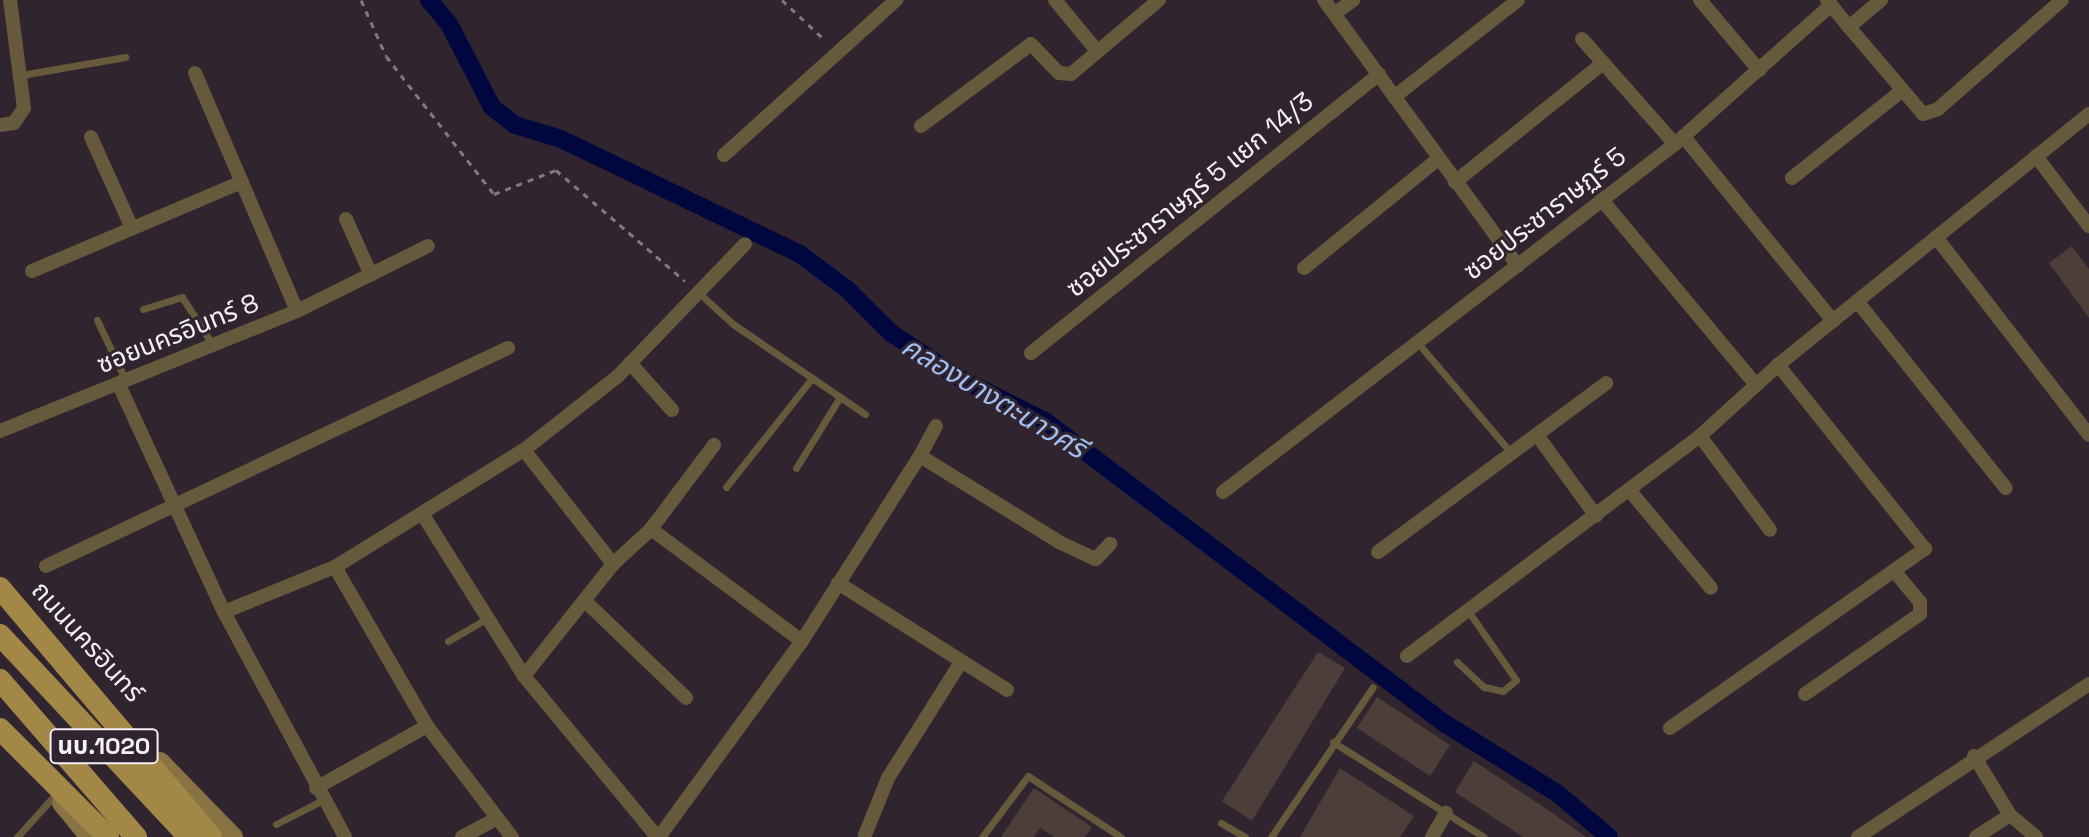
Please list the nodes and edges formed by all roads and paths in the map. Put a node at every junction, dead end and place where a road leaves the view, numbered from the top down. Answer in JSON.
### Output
{"nodes":[{"id":1,"x":10,"y":0,"type":"edge"},
{"id":2,"x":361,"y":0,"type":"edge"},
{"id":3,"x":782,"y":0,"type":"edge"},
{"id":4,"x":896,"y":0,"type":"edge"},
{"id":5,"x":1055,"y":0,"type":"edge"},
{"id":6,"x":1159,"y":0,"type":"edge"},
{"id":7,"x":1324,"y":0,"type":"edge"},
{"id":8,"x":1353,"y":0,"type":"edge"},
{"id":9,"x":1518,"y":0,"type":"edge"},
{"id":10,"x":1700,"y":0,"type":"edge"},
{"id":11,"x":1881,"y":0,"type":"edge"},
{"id":12,"x":2062,"y":0,"type":"edge"},
{"id":13,"x":1829,"y":2,"type":"edge"},
{"id":14,"x":1334,"y":14,"type":"junction"},
{"id":15,"x":1849,"y":27,"type":"junction"},
{"id":16,"x":1582,"y":39,"type":"dead end"},
{"id":17,"x":1097,"y":51,"type":"junction"},
{"id":18,"x":840,"y":53,"type":"junction"},
{"id":19,"x":125,"y":57,"type":"dead end"},
{"id":20,"x":1603,"y":63,"type":"junction"},
{"id":21,"x":1759,"y":70,"type":"junction"},
{"id":22,"x":195,"y":73,"type":"dead end"},
{"id":23,"x":1379,"y":74,"type":"junction"},
{"id":24,"x":20,"y":75,"type":"junction"},
{"id":25,"x":1899,"y":93,"type":"junction"},
{"id":26,"x":1394,"y":97,"type":"junction"},
{"id":27,"x":2089,"y":114,"type":"edge"},
{"id":28,"x":0,"y":125,"type":"edge"},
{"id":29,"x":921,"y":126,"type":"dead end"},
{"id":30,"x":91,"y":137,"type":"dead end"},
{"id":31,"x":1679,"y":140,"type":"junction"},
{"id":32,"x":724,"y":155,"type":"dead end"},
{"id":33,"x":2036,"y":156,"type":"junction"},
{"id":34,"x":1437,"y":160,"type":"junction"},
{"id":35,"x":1792,"y":178,"type":"dead end"},
{"id":36,"x":242,"y":182,"type":"junction"},
{"id":37,"x":1455,"y":182,"type":"junction"},
{"id":38,"x":1602,"y":200,"type":"junction"},
{"id":39,"x":346,"y":219,"type":"dead end"},
{"id":40,"x":131,"y":226,"type":"junction"},
{"id":41,"x":2089,"y":226,"type":"edge"},
{"id":42,"x":1936,"y":237,"type":"junction"},
{"id":43,"x":745,"y":244,"type":"dead end"},
{"id":44,"x":428,"y":246,"type":"dead end"},
{"id":45,"x":1518,"y":266,"type":"junction"},
{"id":46,"x":1304,"y":268,"type":"dead end"},
{"id":47,"x":32,"y":271,"type":"dead end"},
{"id":48,"x":371,"y":275,"type":"junction"},
{"id":49,"x":700,"y":294,"type":"junction"},
{"id":50,"x":1857,"y":301,"type":"junction"},
{"id":51,"x":143,"y":309,"type":"dead end"},
{"id":52,"x":297,"y":311,"type":"junction"},
{"id":53,"x":97,"y":320,"type":"dead end"},
{"id":54,"x":1833,"y":321,"type":"junction"},
{"id":55,"x":1417,"y":342,"type":"junction"},
{"id":56,"x":213,"y":346,"type":"junction"},
{"id":57,"x":508,"y":348,"type":"dead end"},
{"id":58,"x":1031,"y":353,"type":"dead end"},
{"id":59,"x":630,"y":363,"type":"junction"},
{"id":60,"x":1778,"y":365,"type":"junction"},
{"id":61,"x":812,"y":378,"type":"junction"},
{"id":62,"x":123,"y":383,"type":"junction"},
{"id":63,"x":1606,"y":383,"type":"dead end"},
{"id":64,"x":1756,"y":385,"type":"junction"},
{"id":65,"x":840,"y":397,"type":"junction"},
{"id":66,"x":672,"y":410,"type":"dead end"},
{"id":67,"x":865,"y":414,"type":"dead end"},
{"id":68,"x":936,"y":426,"type":"dead end"},
{"id":69,"x":0,"y":431,"type":"edge"},
{"id":70,"x":1537,"y":435,"type":"junction"},
{"id":71,"x":2089,"y":435,"type":"edge"},
{"id":72,"x":1700,"y":436,"type":"junction"},
{"id":73,"x":714,"y":445,"type":"dead end"},
{"id":74,"x":524,"y":450,"type":"junction"},
{"id":75,"x":1511,"y":453,"type":"junction"},
{"id":76,"x":920,"y":456,"type":"junction"},
{"id":77,"x":796,"y":468,"type":"dead end"},
{"id":78,"x":726,"y":487,"type":"dead end"},
{"id":79,"x":2006,"y":488,"type":"dead end"},
{"id":80,"x":1630,"y":491,"type":"junction"},
{"id":81,"x":1223,"y":492,"type":"dead end"},
{"id":82,"x":173,"y":504,"type":"junction"},
{"id":83,"x":423,"y":515,"type":"junction"},
{"id":84,"x":1596,"y":516,"type":"junction"},
{"id":85,"x":651,"y":529,"type":"junction"},
{"id":86,"x":1770,"y":530,"type":"dead end"},
{"id":87,"x":1110,"y":544,"type":"dead end"},
{"id":88,"x":1378,"y":552,"type":"dead end"},
{"id":89,"x":613,"y":564,"type":"junction"},
{"id":90,"x":46,"y":566,"type":"dead end"},
{"id":91,"x":335,"y":567,"type":"junction"},
{"id":92,"x":1895,"y":572,"type":"junction"},
{"id":93,"x":838,"y":583,"type":"junction"},
{"id":94,"x":0,"y":588,"type":"edge"},
{"id":95,"x":1711,"y":588,"type":"dead end"},
{"id":96,"x":585,"y":601,"type":"junction"},
{"id":97,"x":1468,"y":611,"type":"junction"},
{"id":98,"x":224,"y":612,"type":"junction"},
{"id":99,"x":488,"y":618,"type":"junction"},
{"id":100,"x":0,"y":635,"type":"edge"},
{"id":101,"x":448,"y":641,"type":"dead end"},
{"id":102,"x":802,"y":641,"type":"junction"},
{"id":103,"x":1407,"y":656,"type":"dead end"},
{"id":104,"x":961,"y":662,"type":"junction"},
{"id":105,"x":1457,"y":662,"type":"dead end"},
{"id":106,"x":524,"y":676,"type":"junction"},
{"id":107,"x":0,"y":680,"type":"edge"},
{"id":108,"x":2089,"y":684,"type":"edge"},
{"id":109,"x":1373,"y":687,"type":"dead end"},
{"id":110,"x":1007,"y":690,"type":"dead end"},
{"id":111,"x":90,"y":691,"type":"junction"},
{"id":112,"x":1805,"y":694,"type":"dead end"},
{"id":113,"x":686,"y":698,"type":"dead end"},
{"id":114,"x":427,"y":726,"type":"junction"},
{"id":115,"x":1670,"y":728,"type":"dead end"},
{"id":116,"x":0,"y":729,"type":"edge"},
{"id":117,"x":0,"y":739,"type":"edge"},
{"id":118,"x":1333,"y":742,"type":"junction"},
{"id":119,"x":1974,"y":756,"type":"junction"},
{"id":120,"x":320,"y":794,"type":"junction"},
{"id":121,"x":55,"y":795,"type":"junction"},
{"id":122,"x":1446,"y":813,"type":"junction"},
{"id":123,"x":2010,"y":815,"type":"junction"},
{"id":124,"x":496,"y":819,"type":"junction"},
{"id":125,"x":1221,"y":823,"type":"dead end"},
{"id":126,"x":276,"y":824,"type":"dead end"},
{"id":127,"x":865,"y":835,"type":"dead end"},
{"id":128,"x":17,"y":837,"type":"edge"},
{"id":129,"x":90,"y":837,"type":"edge"},
{"id":130,"x":108,"y":837,"type":"edge"},
{"id":131,"x":136,"y":837,"type":"edge"},
{"id":132,"x":189,"y":837,"type":"edge"},
{"id":133,"x":211,"y":837,"type":"edge"},
{"id":134,"x":233,"y":837,"type":"edge"},
{"id":135,"x":345,"y":837,"type":"edge"},
{"id":136,"x":462,"y":837,"type":"edge"},
{"id":137,"x":512,"y":837,"type":"edge"},
{"id":138,"x":658,"y":837,"type":"edge"},
{"id":139,"x":982,"y":837,"type":"edge"},
{"id":140,"x":1121,"y":837,"type":"edge"},
{"id":141,"x":1245,"y":837,"type":"edge"},
{"id":142,"x":1271,"y":837,"type":"edge"},
{"id":143,"x":1432,"y":837,"type":"edge"},
{"id":144,"x":1484,"y":837,"type":"edge"},
{"id":145,"x":1858,"y":837,"type":"edge"},
{"id":146,"x":1976,"y":837,"type":"edge"},
{"id":147,"x":2036,"y":837,"type":"edge"}],
"edges":[{"from":1,"to":24,"type":"street"},
{"from":2,"to":49,"type":"path"},
{"from":3,"to":18,"type":"path"},
{"from":4,"to":18,"type":"street"},
{"from":5,"to":17,"type":"street"},
{"from":6,"to":17,"type":"street"},
{"from":7,"to":14,"type":"street"},
{"from":8,"to":14,"type":"street"},
{"from":9,"to":26,"type":"street"},
{"from":10,"to":21,"type":"street"},
{"from":11,"to":15,"type":"street"},
{"from":12,"to":25,"type":"street"},
{"from":13,"to":15,"type":"street","name":"ซอยประชาราษฏร์ 5"},
{"from":13,"to":21,"type":"street","name":"ซอยประชาราษฏร์ 5"},
{"from":14,"to":23,"type":"street"},
{"from":15,"to":25,"type":"street","name":"ซอยประชาราษฏร์ 5"},
{"from":16,"to":20,"type":"street"},
{"from":17,"to":29,"type":"street"},
{"from":18,"to":32,"type":"street"},
{"from":19,"to":24,"type":"lane"},
{"from":20,"to":31,"type":"street"},
{"from":20,"to":37,"type":"street"},
{"from":21,"to":31,"type":"street","name":"ซอยประชาราษฏร์ 5"},
{"from":22,"to":36,"type":"street"},
{"from":23,"to":26,"type":"street"},
{"from":23,"to":58,"type":"street","name":"ซอยประชาราษฎร์ 5 แยก 14/3"},
{"from":24,"to":28,"type":"street"},
{"from":25,"to":35,"type":"street"},
{"from":26,"to":34,"type":"street"},
{"from":27,"to":33,"type":"street"},
{"from":30,"to":40,"type":"street"},
{"from":31,"to":38,"type":"street","name":"ซอยประชาราษฏร์ 5"},
{"from":31,"to":54,"type":"street"},
{"from":33,"to":41,"type":"street"},
{"from":33,"to":42,"type":"street"},
{"from":34,"to":37,"type":"street"},
{"from":34,"to":46,"type":"street"},
{"from":36,"to":40,"type":"street"},
{"from":36,"to":52,"type":"street"},
{"from":37,"to":45,"type":"street"},
{"from":38,"to":45,"type":"street","name":"ซอยประชาราษฏร์ 5"},
{"from":38,"to":64,"type":"street"},
{"from":39,"to":48,"type":"street"},
{"from":40,"to":47,"type":"street"},
{"from":42,"to":50,"type":"street"},
{"from":42,"to":71,"type":"street"},
{"from":43,"to":49,"type":"street"},
{"from":44,"to":48,"type":"street","name":"ซอยนครอินทร์ 8"},
{"from":45,"to":55,"type":"street","name":"ซอยประชาราษฏร์ 5"},
{"from":48,"to":52,"type":"street","name":"ซอยนครอินทร์ 8"},
{"from":49,"to":59,"type":"street"},
{"from":49,"to":61,"type":"lane"},
{"from":50,"to":54,"type":"street"},
{"from":50,"to":79,"type":"street"},
{"from":51,"to":56,"type":"lane"},
{"from":52,"to":56,"type":"street","name":"ซอยนครอินทร์ 8"},
{"from":53,"to":62,"type":"lane"},
{"from":54,"to":60,"type":"street"},
{"from":55,"to":75,"type":"lane"},
{"from":55,"to":81,"type":"street","name":"ซอยประชาราษฏร์ 5"},
{"from":56,"to":62,"type":"street","name":"ซอยนครอินทร์ 8"},
{"from":57,"to":82,"type":"street"},
{"from":59,"to":66,"type":"street"},
{"from":59,"to":74,"type":"street"},
{"from":60,"to":64,"type":"street"},
{"from":60,"to":92,"type":"street"},
{"from":61,"to":65,"type":"lane"},
{"from":61,"to":78,"type":"lane"},
{"from":62,"to":69,"type":"street","name":"ซอยนครอินทร์ 8"},
{"from":62,"to":82,"type":"street"},
{"from":63,"to":70,"type":"street"},
{"from":64,"to":72,"type":"street"},
{"from":65,"to":67,"type":"lane"},
{"from":65,"to":77,"type":"lane"},
{"from":68,"to":76,"type":"street"},
{"from":70,"to":75,"type":"street"},
{"from":70,"to":84,"type":"street"},
{"from":72,"to":80,"type":"street"},
{"from":72,"to":86,"type":"street"},
{"from":73,"to":85,"type":"street"},
{"from":74,"to":83,"type":"street"},
{"from":74,"to":89,"type":"street"},
{"from":75,"to":88,"type":"street"},
{"from":76,"to":87,"type":"street"},
{"from":76,"to":93,"type":"street"},
{"from":80,"to":84,"type":"street"},
{"from":80,"to":95,"type":"street"},
{"from":82,"to":90,"type":"street"},
{"from":82,"to":98,"type":"street"},
{"from":83,"to":91,"type":"street"},
{"from":83,"to":99,"type":"street"},
{"from":84,"to":97,"type":"street"},
{"from":85,"to":89,"type":"street"},
{"from":85,"to":102,"type":"street"},
{"from":89,"to":96,"type":"street"},
{"from":91,"to":98,"type":"street"},
{"from":91,"to":114,"type":"street"},
{"from":92,"to":112,"type":"street"},
{"from":92,"to":115,"type":"street"},
{"from":93,"to":102,"type":"street"},
{"from":93,"to":104,"type":"street"},
{"from":94,"to":111,"type":"main road","name":"ถนนนครอินทร์","number":"นบ.1020"},
{"from":96,"to":106,"type":"street"},
{"from":96,"to":113,"type":"street"},
{"from":97,"to":103,"type":"street"},
{"from":97,"to":105,"type":"lane"},
{"from":98,"to":120,"type":"street"},
{"from":99,"to":101,"type":"lane"},
{"from":99,"to":106,"type":"street"},
{"from":100,"to":132,"type":"main road","number":"นบ.1020"},
{"from":102,"to":138,"type":"street"},
{"from":104,"to":110,"type":"street"},
{"from":104,"to":127,"type":"street"},
{"from":106,"to":138,"type":"street"},
{"from":107,"to":131,"type":"main road","number":"นบ.1020"},
{"from":108,"to":119,"type":"street"},
{"from":109,"to":118,"type":"lane"},
{"from":111,"to":133,"type":"main road"},
{"from":111,"to":134,"type":"main road","name":"ถนนนครอินทร์","number":"นบ.1020"},
{"from":114,"to":120,"type":"street"},
{"from":114,"to":124,"type":"street"},
{"from":116,"to":130,"type":"main road"},
{"from":117,"to":121,"type":"main road","number":"นบ.1020"},
{"from":118,"to":122,"type":"lane"},
{"from":118,"to":142,"type":"lane"},
{"from":119,"to":123,"type":"street"},
{"from":119,"to":145,"type":"street"},
{"from":120,"to":126,"type":"lane"},
{"from":120,"to":135,"type":"street"},
{"from":121,"to":128,"type":"lane"},
{"from":121,"to":129,"type":"main road","number":"นบ.1020"},
{"from":122,"to":143,"type":"street"},
{"from":122,"to":144,"type":"lane"},
{"from":123,"to":146,"type":"street"},
{"from":123,"to":147,"type":"street"},
{"from":124,"to":136,"type":"street"},
{"from":124,"to":137,"type":"street"},
{"from":125,"to":141,"type":"lane"},
{"from":139,"to":140,"type":"lane"}]}
